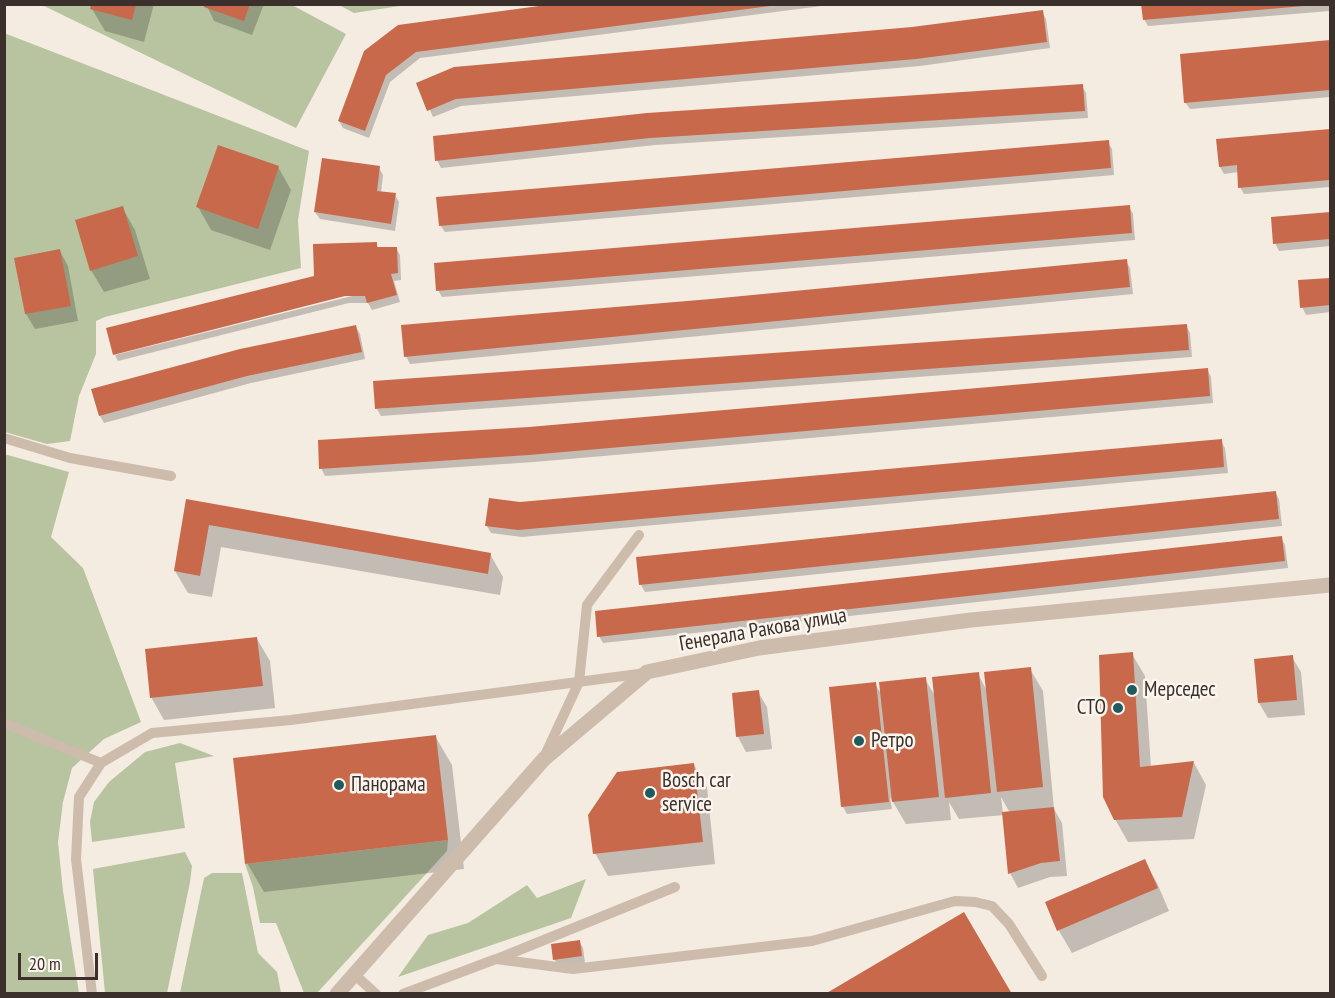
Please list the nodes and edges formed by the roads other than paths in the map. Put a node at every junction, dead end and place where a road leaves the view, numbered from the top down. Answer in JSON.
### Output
{"nodes":[{"id":1,"x":4,"y":438,"type":"edge"},
{"id":2,"x":171,"y":476,"type":"dead end"},
{"id":3,"x":639,"y":535,"type":"dead end"},
{"id":4,"x":1330,"y":585,"type":"edge"},
{"id":5,"x":648,"y":672,"type":"junction"},
{"id":6,"x":579,"y":682,"type":"junction"},
{"id":7,"x":4,"y":723,"type":"edge"},
{"id":8,"x":544,"y":759,"type":"junction"},
{"id":9,"x":101,"y":763,"type":"junction"},
{"id":10,"x":675,"y":887,"type":"dead end"},
{"id":11,"x":496,"y":959,"type":"junction"},
{"id":12,"x":355,"y":975,"type":"junction"},
{"id":13,"x":1042,"y":976,"type":"dead end"},
{"id":14,"x":92,"y":993,"type":"edge"},
{"id":15,"x":337,"y":993,"type":"edge"},
{"id":16,"x":376,"y":993,"type":"edge"},
{"id":17,"x":403,"y":993,"type":"edge"}],
"edges":[{"from":1,"to":2,"type":"lane"},
{"from":3,"to":6,"type":"lane"},
{"from":4,"to":5,"type":"street","name":"Генерала Ракова улица"},
{"from":5,"to":6,"type":"lane"},
{"from":5,"to":8,"type":"street","name":"Генерала Ракова улица"},
{"from":6,"to":8,"type":"lane"},
{"from":6,"to":9,"type":"lane"},
{"from":7,"to":9,"type":"lane"},
{"from":8,"to":12,"type":"street","name":"Генерала Ракова улица"},
{"from":9,"to":14,"type":"lane"},
{"from":10,"to":11,"type":"lane"},
{"from":11,"to":13,"type":"lane"},
{"from":11,"to":17,"type":"lane"},
{"from":12,"to":15,"type":"street","name":"Генерала Ракова улица"},
{"from":12,"to":16,"type":"lane"}]}
